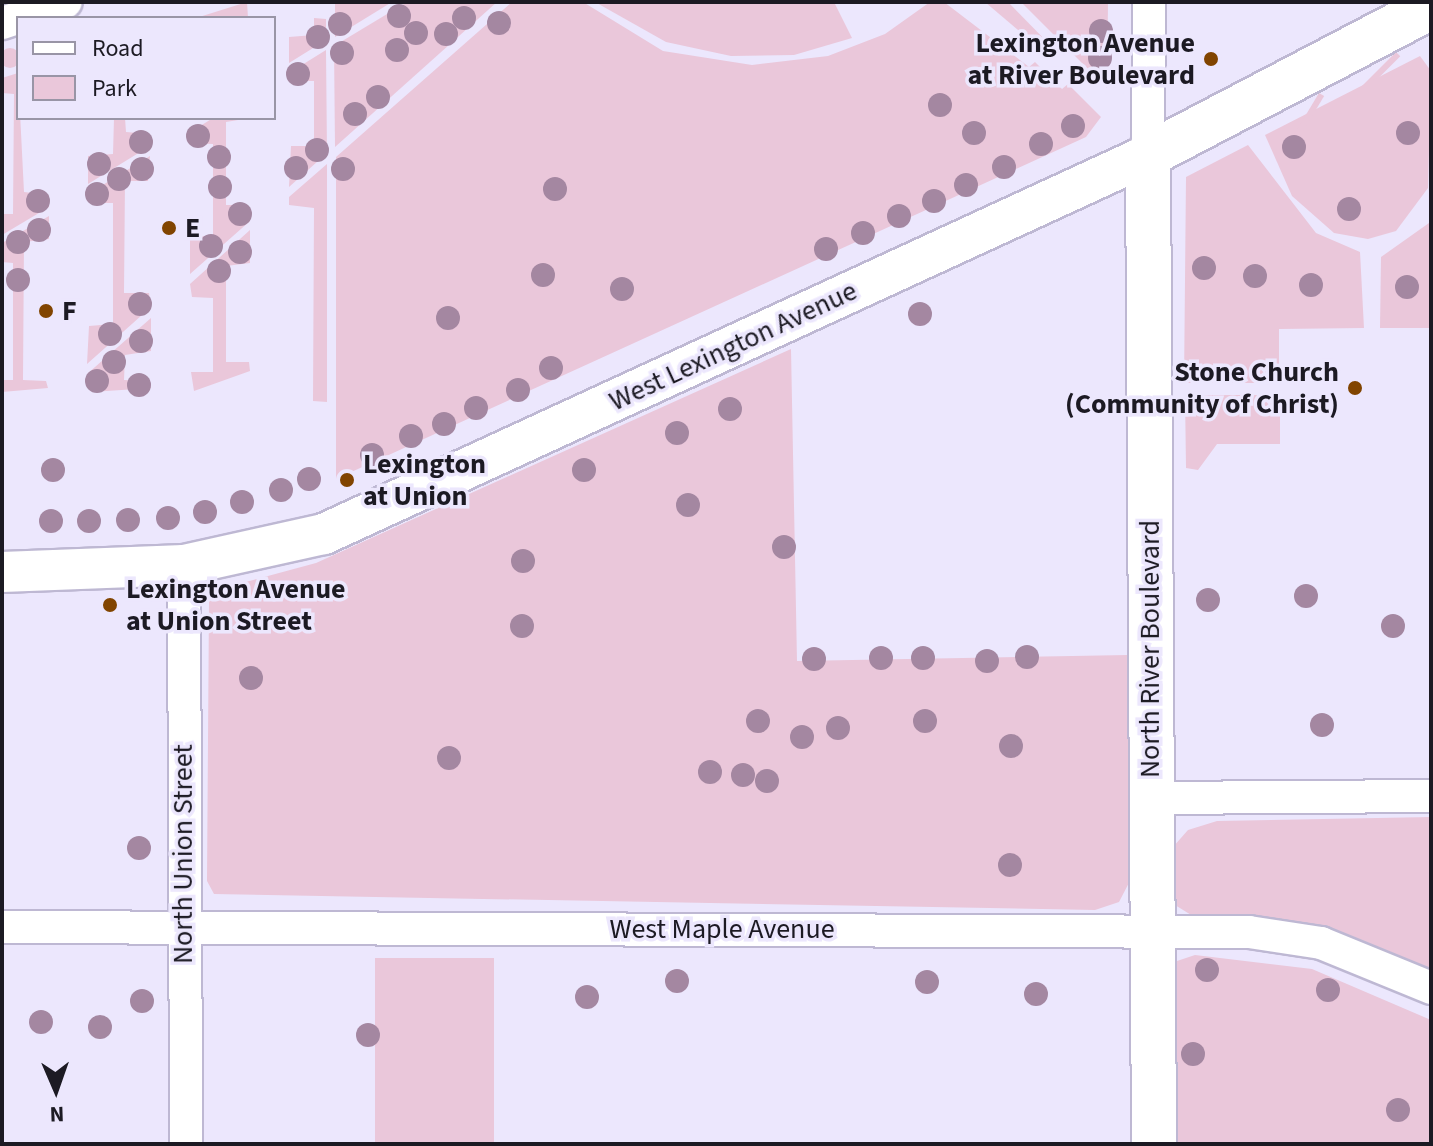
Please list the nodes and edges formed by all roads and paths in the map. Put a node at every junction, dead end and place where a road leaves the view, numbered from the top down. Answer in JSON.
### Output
{"nodes":[{"id":1,"x":66,"y":2,"type":"edge"},
{"id":2,"x":1149,"y":2,"type":"edge"},
{"id":3,"x":1431,"y":7,"type":"edge"},
{"id":4,"x":23,"y":16,"type":"edge"},
{"id":5,"x":1148,"y":155,"type":"junction"},
{"id":6,"x":184,"y":565,"type":"junction"},
{"id":7,"x":2,"y":572,"type":"edge"},
{"id":8,"x":1431,"y":796,"type":"edge"},
{"id":9,"x":1152,"y":798,"type":"junction"},
{"id":10,"x":2,"y":927,"type":"edge"},
{"id":11,"x":183,"y":927,"type":"junction"},
{"id":12,"x":1151,"y":931,"type":"junction"},
{"id":13,"x":1431,"y":988,"type":"edge"},
{"id":14,"x":186,"y":1144,"type":"edge"},
{"id":15,"x":1154,"y":1144,"type":"edge"}],
"edges":[{"from":1,"to":4,"type":"street"},
{"from":2,"to":5,"type":"street"},
{"from":3,"to":5,"type":"main road","name":"West Lexington Avenue"},
{"from":5,"to":6,"type":"street","name":"West Lexington Avenue"},
{"from":5,"to":9,"type":"main road","name":"North River Boulevard"},
{"from":6,"to":7,"type":"street","name":"West Lexington Avenue"},
{"from":6,"to":11,"type":"street","name":"North Union Street"},
{"from":8,"to":9,"type":"street"},
{"from":9,"to":12,"type":"main road","name":"North River Boulevard"},
{"from":10,"to":11,"type":"street","name":"West Maple Avenue"},
{"from":11,"to":12,"type":"street","name":"West Maple Avenue"},
{"from":11,"to":14,"type":"street","name":"North Union Street"},
{"from":12,"to":13,"type":"street","name":"West Maple Avenue"},
{"from":12,"to":15,"type":"main road","name":"North River Boulevard"}]}
